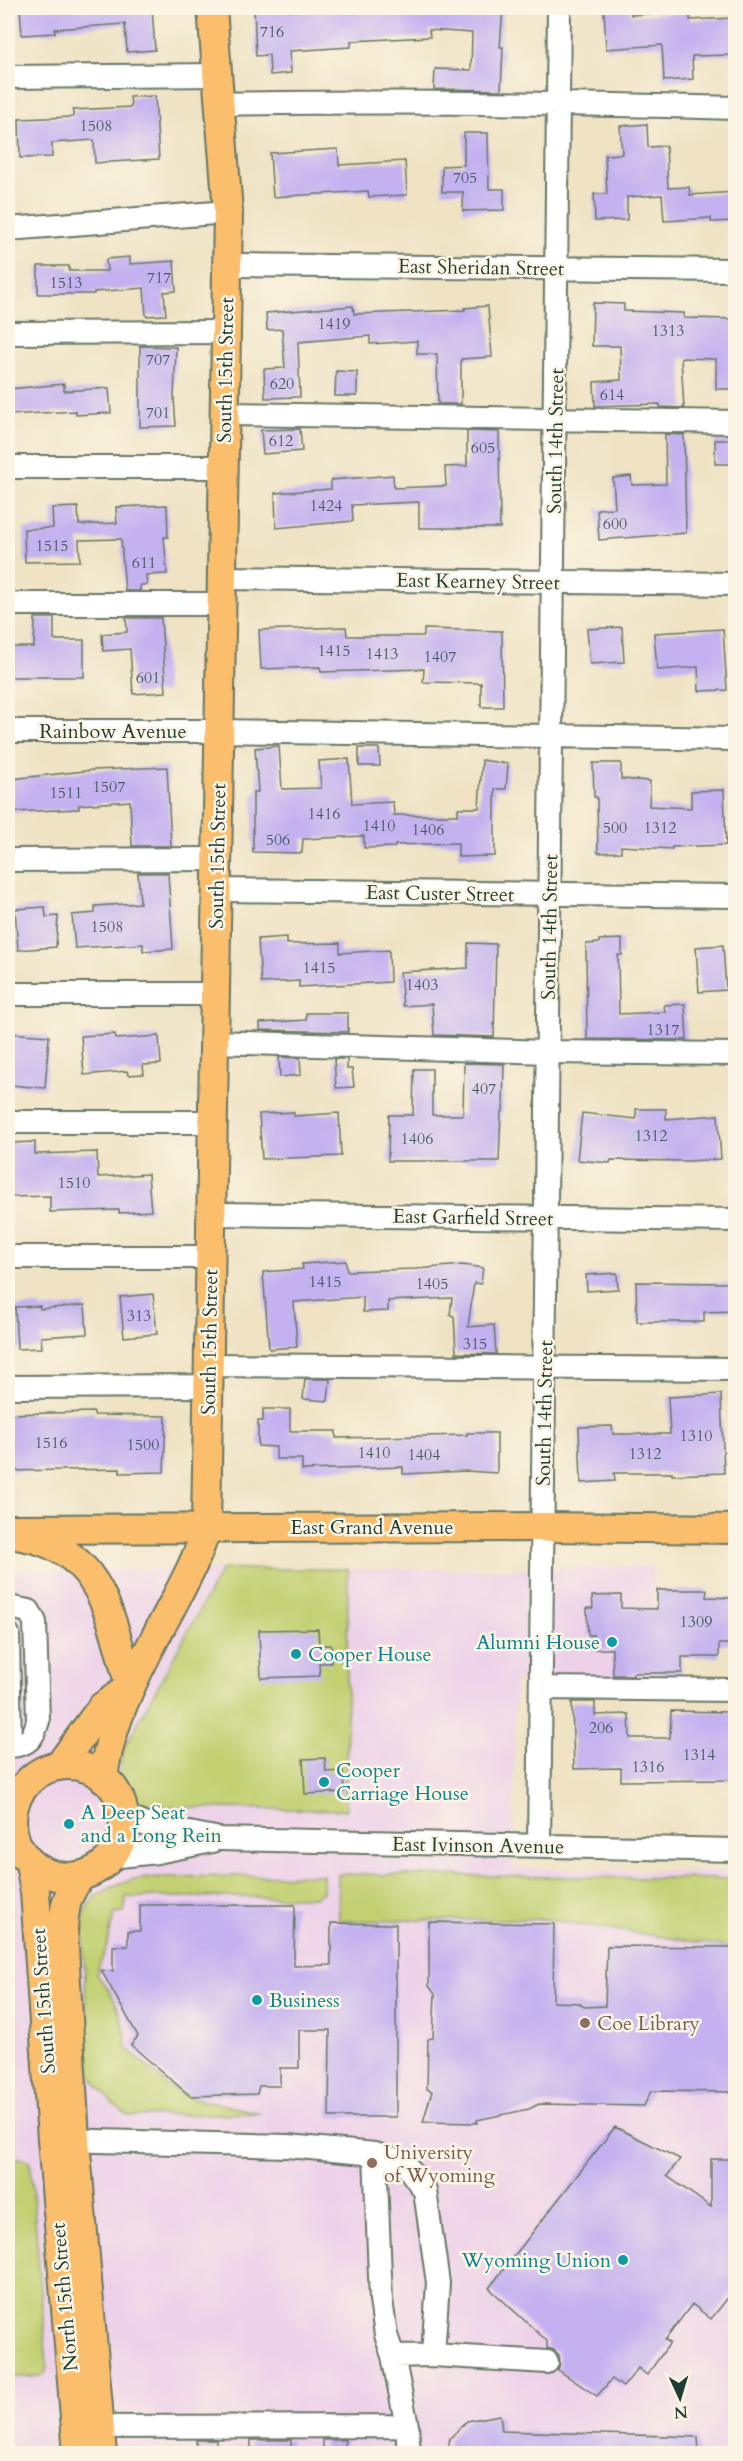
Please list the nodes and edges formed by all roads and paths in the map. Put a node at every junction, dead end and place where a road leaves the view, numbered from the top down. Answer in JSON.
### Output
{"nodes":[{"id":1,"x":212,"y":8,"type":"edge"},
{"id":2,"x":559,"y":8,"type":"edge"},
{"id":3,"x":218,"y":75,"type":"junction"},
{"id":4,"x":8,"y":77,"type":"edge"},
{"id":5,"x":558,"y":103,"type":"junction"},
{"id":6,"x":220,"y":104,"type":"junction"},
{"id":7,"x":735,"y":108,"type":"edge"},
{"id":8,"x":228,"y":212,"type":"junction"},
{"id":9,"x":8,"y":229,"type":"edge"},
{"id":10,"x":227,"y":265,"type":"junction"},
{"id":11,"x":557,"y":268,"type":"junction"},
{"id":12,"x":735,"y":270,"type":"edge"},
{"id":13,"x":226,"y":332,"type":"junction"},
{"id":14,"x":8,"y":333,"type":"edge"},
{"id":15,"x":225,"y":414,"type":"junction"},
{"id":16,"x":555,"y":421,"type":"junction"},
{"id":17,"x":735,"y":422,"type":"edge"},
{"id":18,"x":8,"y":467,"type":"edge"},
{"id":19,"x":224,"y":467,"type":"junction"},
{"id":20,"x":553,"y":581,"type":"junction"},
{"id":21,"x":735,"y":584,"type":"edge"},
{"id":22,"x":221,"y":591,"type":"junction"},
{"id":23,"x":8,"y":604,"type":"edge"},
{"id":24,"x":8,"y":731,"type":"edge"},
{"id":25,"x":219,"y":731,"type":"junction"},
{"id":26,"x":551,"y":735,"type":"junction"},
{"id":27,"x":735,"y":739,"type":"edge"},
{"id":28,"x":217,"y":859,"type":"junction"},
{"id":29,"x":8,"y":860,"type":"edge"},
{"id":30,"x":217,"y":890,"type":"junction"},
{"id":31,"x":550,"y":894,"type":"junction"},
{"id":32,"x":735,"y":896,"type":"edge"},
{"id":33,"x":8,"y":994,"type":"edge"},
{"id":34,"x":215,"y":994,"type":"junction"},
{"id":35,"x":214,"y":1042,"type":"junction"},
{"id":36,"x":548,"y":1052,"type":"junction"},
{"id":37,"x":735,"y":1054,"type":"edge"},
{"id":38,"x":8,"y":1122,"type":"edge"},
{"id":39,"x":213,"y":1122,"type":"junction"},
{"id":40,"x":211,"y":1214,"type":"junction"},
{"id":41,"x":546,"y":1218,"type":"junction"},
{"id":42,"x":735,"y":1220,"type":"edge"},
{"id":43,"x":8,"y":1257,"type":"edge"},
{"id":44,"x":211,"y":1257,"type":"junction"},
{"id":45,"x":545,"y":1368,"type":"junction"},
{"id":46,"x":735,"y":1369,"type":"edge"},
{"id":47,"x":209,"y":1375,"type":"junction"},
{"id":48,"x":8,"y":1387,"type":"edge"},
{"id":49,"x":543,"y":1527,"type":"junction"},
{"id":50,"x":8,"y":1528,"type":"edge"},
{"id":51,"x":206,"y":1528,"type":"junction"},
{"id":52,"x":735,"y":1529,"type":"edge"},
{"id":53,"x":8,"y":1533,"type":"edge"},
{"id":54,"x":8,"y":1607,"type":"edge"},
{"id":55,"x":8,"y":1634,"type":"edge"},
{"id":56,"x":130,"y":1687,"type":"junction"},
{"id":57,"x":541,"y":1688,"type":"junction"},
{"id":58,"x":735,"y":1690,"type":"edge"},
{"id":59,"x":59,"y":1766,"type":"junction"},
{"id":60,"x":103,"y":1778,"type":"junction"},
{"id":61,"x":123,"y":1814,"type":"junction"},
{"id":62,"x":11,"y":1837,"type":"edge"},
{"id":63,"x":220,"y":1839,"type":"junction"},
{"id":64,"x":539,"y":1846,"type":"junction"},
{"id":65,"x":735,"y":1850,"type":"edge"},
{"id":66,"x":111,"y":1857,"type":"junction"},
{"id":67,"x":30,"y":1863,"type":"junction"},
{"id":68,"x":81,"y":1876,"type":"junction"},
{"id":69,"x":64,"y":2140,"type":"junction"},
{"id":70,"x":375,"y":2154,"type":"junction"},
{"id":71,"x":433,"y":2355,"type":"junction"},
{"id":72,"x":393,"y":2356,"type":"junction"},
{"id":73,"x":547,"y":2362,"type":"dead end"},
{"id":74,"x":407,"y":2426,"type":"junction"},
{"id":75,"x":88,"y":2440,"type":"edge"},
{"id":76,"x":409,"y":2454,"type":"edge"}],
"edges":[{"from":1,"to":3,"type":"main road","name":"South 15th Street"},
{"from":2,"to":5,"type":"street","name":"South 14th Street"},
{"from":3,"to":4,"type":"street"},
{"from":3,"to":6,"type":"main road","name":"South 15th Street"},
{"from":5,"to":6,"type":"street"},
{"from":5,"to":7,"type":"street"},
{"from":5,"to":11,"type":"street","name":"South 14th Street"},
{"from":6,"to":8,"type":"main road","name":"South 15th Street"},
{"from":8,"to":9,"type":"street"},
{"from":8,"to":10,"type":"main road","name":"South 15th Street"},
{"from":10,"to":11,"type":"street","name":"East Sheridan Street"},
{"from":10,"to":13,"type":"main road","name":"South 15th Street"},
{"from":11,"to":12,"type":"street","name":"East Sheridan Street"},
{"from":11,"to":16,"type":"street","name":"South 14th Street"},
{"from":13,"to":14,"type":"street"},
{"from":13,"to":15,"type":"main road","name":"South 15th Street"},
{"from":15,"to":16,"type":"street"},
{"from":15,"to":19,"type":"main road","name":"South 15th Street"},
{"from":16,"to":17,"type":"street"},
{"from":16,"to":20,"type":"street","name":"South 14th Street"},
{"from":18,"to":19,"type":"street"},
{"from":19,"to":22,"type":"main road","name":"South 15th Street"},
{"from":20,"to":21,"type":"street","name":"East Kearney Street"},
{"from":20,"to":22,"type":"street","name":"East Kearney Street"},
{"from":20,"to":26,"type":"street","name":"South 14th Street"},
{"from":22,"to":23,"type":"street","name":"East Kearney Street"},
{"from":22,"to":25,"type":"main road","name":"South 15th Street"},
{"from":24,"to":25,"type":"street","name":"Rainbow Avenue"},
{"from":25,"to":26,"type":"street","name":"Rainbow Avenue"},
{"from":25,"to":28,"type":"main road","name":"South 15th Street"},
{"from":26,"to":27,"type":"street","name":"Rainbow Avenue"},
{"from":26,"to":31,"type":"street","name":"South 14th Street"},
{"from":28,"to":29,"type":"street"},
{"from":28,"to":30,"type":"main road","name":"South 15th Street"},
{"from":30,"to":31,"type":"street","name":"East Custer Street"},
{"from":30,"to":34,"type":"main road","name":"South 15th Street"},
{"from":31,"to":32,"type":"street","name":"East Custer Street"},
{"from":31,"to":36,"type":"street","name":"South 14th Street"},
{"from":33,"to":34,"type":"street"},
{"from":34,"to":35,"type":"main road","name":"South 15th Street"},
{"from":35,"to":36,"type":"street"},
{"from":35,"to":39,"type":"main road","name":"South 15th Street"},
{"from":36,"to":37,"type":"street"},
{"from":36,"to":41,"type":"street","name":"South 14th Street"},
{"from":38,"to":39,"type":"street"},
{"from":39,"to":40,"type":"main road","name":"South 15th Street"},
{"from":40,"to":41,"type":"street","name":"East Garfield Street"},
{"from":40,"to":44,"type":"main road","name":"South 15th Street"},
{"from":41,"to":42,"type":"street","name":"East Garfield Street"},
{"from":41,"to":45,"type":"street","name":"South 14th Street"},
{"from":43,"to":44,"type":"street"},
{"from":44,"to":47,"type":"main road","name":"South 15th Street"},
{"from":45,"to":46,"type":"street"},
{"from":45,"to":47,"type":"street"},
{"from":45,"to":49,"type":"street","name":"South 14th Street"},
{"from":47,"to":48,"type":"street"},
{"from":47,"to":51,"type":"main road","name":"South 15th Street"},
{"from":49,"to":51,"type":"main road","name":"East Grand Avenue"},
{"from":49,"to":52,"type":"main road","name":"East Grand Avenue"},
{"from":49,"to":57,"type":"street","name":"South 14th Street"},
{"from":50,"to":51,"type":"main road","name":"East Grand Avenue"},
{"from":51,"to":56,"type":"main road","name":"South 15th Street"},
{"from":53,"to":56,"type":"main road"},
{"from":54,"to":55,"type":"street"},
{"from":56,"to":59,"type":"main road","name":"South 15th Street"},
{"from":56,"to":60,"type":"main road","name":"South 15th Street"},
{"from":57,"to":58,"type":"street"},
{"from":57,"to":64,"type":"street","name":"South 14th Street"},
{"from":59,"to":60,"type":"main road"},
{"from":59,"to":62,"type":"main road","name":"South 15th Street"},
{"from":60,"to":61,"type":"main road"},
{"from":61,"to":63,"type":"street","name":"East Ivinson Avenue"},
{"from":61,"to":66,"type":"main road"},
{"from":62,"to":67,"type":"main road","name":"South 15th Street"},
{"from":63,"to":64,"type":"street","name":"East Ivinson Avenue"},
{"from":63,"to":66,"type":"street","name":"East Ivinson Avenue"},
{"from":64,"to":65,"type":"street","name":"East Ivinson Avenue"},
{"from":66,"to":68,"type":"main road","name":"South 15th Street"},
{"from":67,"to":68,"type":"main road"},
{"from":67,"to":69,"type":"main road","name":"South 15th Street"},
{"from":68,"to":69,"type":"main road","name":"South 15th Street"},
{"from":69,"to":70,"type":"street"},
{"from":69,"to":75,"type":"main road","name":"North 15th Street"},
{"from":70,"to":71,"type":"street"},
{"from":70,"to":72,"type":"street"},
{"from":71,"to":72,"type":"street"},
{"from":71,"to":73,"type":"street"},
{"from":72,"to":74,"type":"street"},
{"from":74,"to":75,"type":"street"},
{"from":74,"to":76,"type":"street"}]}
